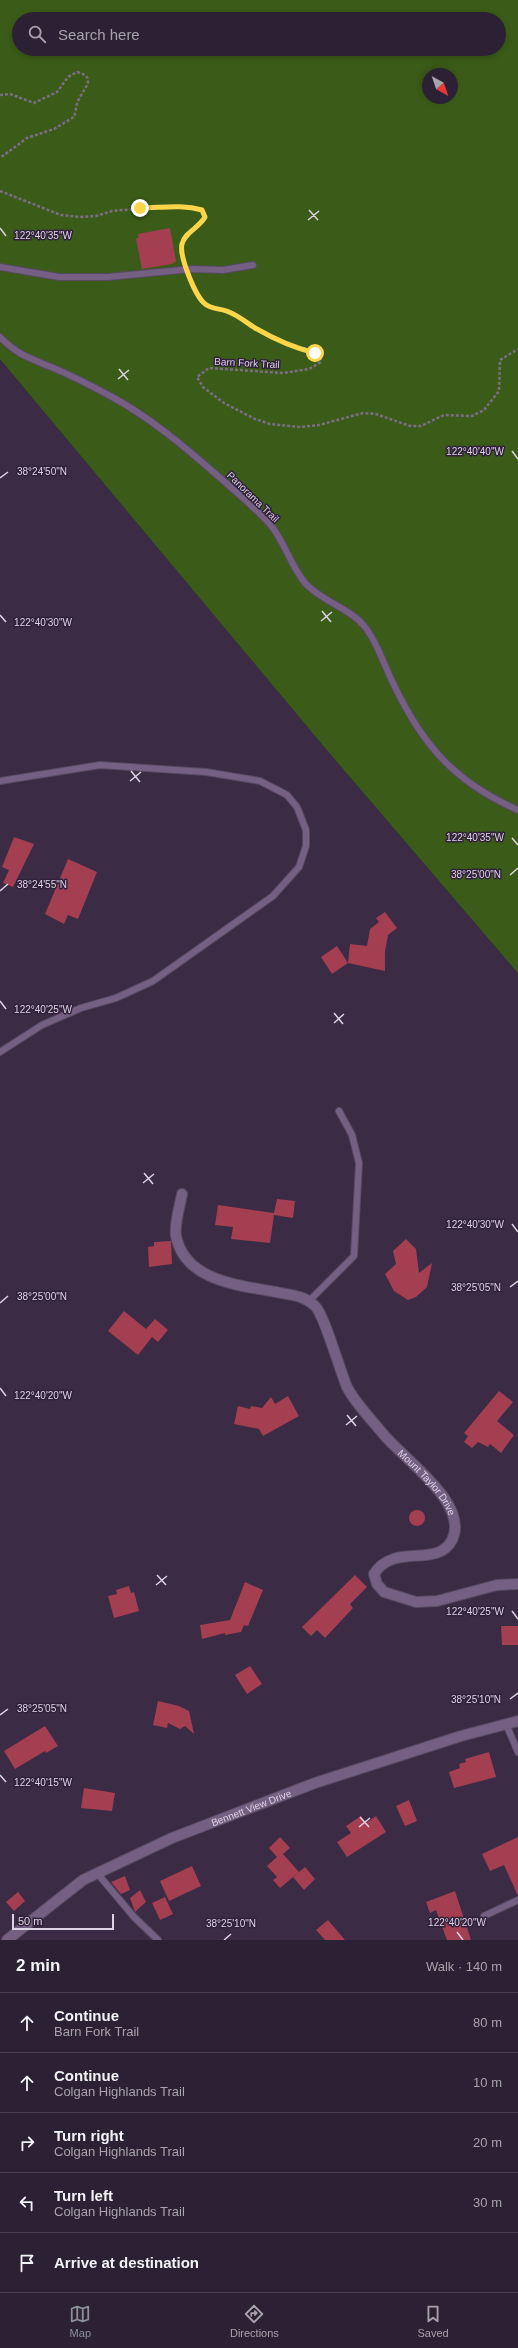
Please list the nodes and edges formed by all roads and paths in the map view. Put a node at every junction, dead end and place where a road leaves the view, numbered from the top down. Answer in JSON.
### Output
{"nodes":[{"id":1,"x":0,"y":95,"type":"edge"},
{"id":2,"x":0,"y":158,"type":"edge"},
{"id":3,"x":0,"y":191,"type":"edge"},
{"id":4,"x":252,"y":265,"type":"dead end"},
{"id":5,"x":0,"y":266,"type":"edge"},
{"id":6,"x":186,"y":269,"type":"junction"},
{"id":7,"x":0,"y":337,"type":"edge"},
{"id":8,"x":518,"y":349,"type":"edge"},
{"id":9,"x":0,"y":781,"type":"edge"},
{"id":10,"x":518,"y":810,"type":"edge"},
{"id":11,"x":0,"y":1052,"type":"edge"},
{"id":12,"x":339,"y":1111,"type":"dead end"},
{"id":13,"x":182,"y":1194,"type":"dead end"},
{"id":14,"x":309,"y":1301,"type":"junction"},
{"id":15,"x":518,"y":1584,"type":"edge"},
{"id":16,"x":518,"y":1721,"type":"edge"},
{"id":17,"x":506,"y":1724,"type":"junction"},
{"id":18,"x":518,"y":1752,"type":"edge"},
{"id":19,"x":97,"y":1873,"type":"junction"},
{"id":20,"x":518,"y":1900,"type":"edge"},
{"id":21,"x":484,"y":1916,"type":"dead end"},
{"id":22,"x":7,"y":1940,"type":"edge"},
{"id":23,"x":158,"y":1940,"type":"edge"}],
"edges":[{"from":1,"to":2,"type":"path"},
{"from":3,"to":6,"type":"path"},
{"from":4,"to":6,"type":"lane"},
{"from":5,"to":6,"type":"lane"},
{"from":6,"to":8,"type":"path","name":"Barn Fork Trail"},
{"from":7,"to":10,"type":"lane","name":"Panorama Trail"},
{"from":9,"to":11,"type":"lane"},
{"from":12,"to":14,"type":"lane"},
{"from":13,"to":14,"type":"street"},
{"from":14,"to":15,"type":"street","name":"Mount Taylor Drive"},
{"from":16,"to":17,"type":"street","name":"Bennett View Drive"},
{"from":17,"to":18,"type":"lane"},
{"from":17,"to":19,"type":"street","name":"Bennett View Drive"},
{"from":19,"to":22,"type":"street","name":"Bennett View Drive"},
{"from":19,"to":23,"type":"lane"},
{"from":20,"to":21,"type":"lane"}]}
